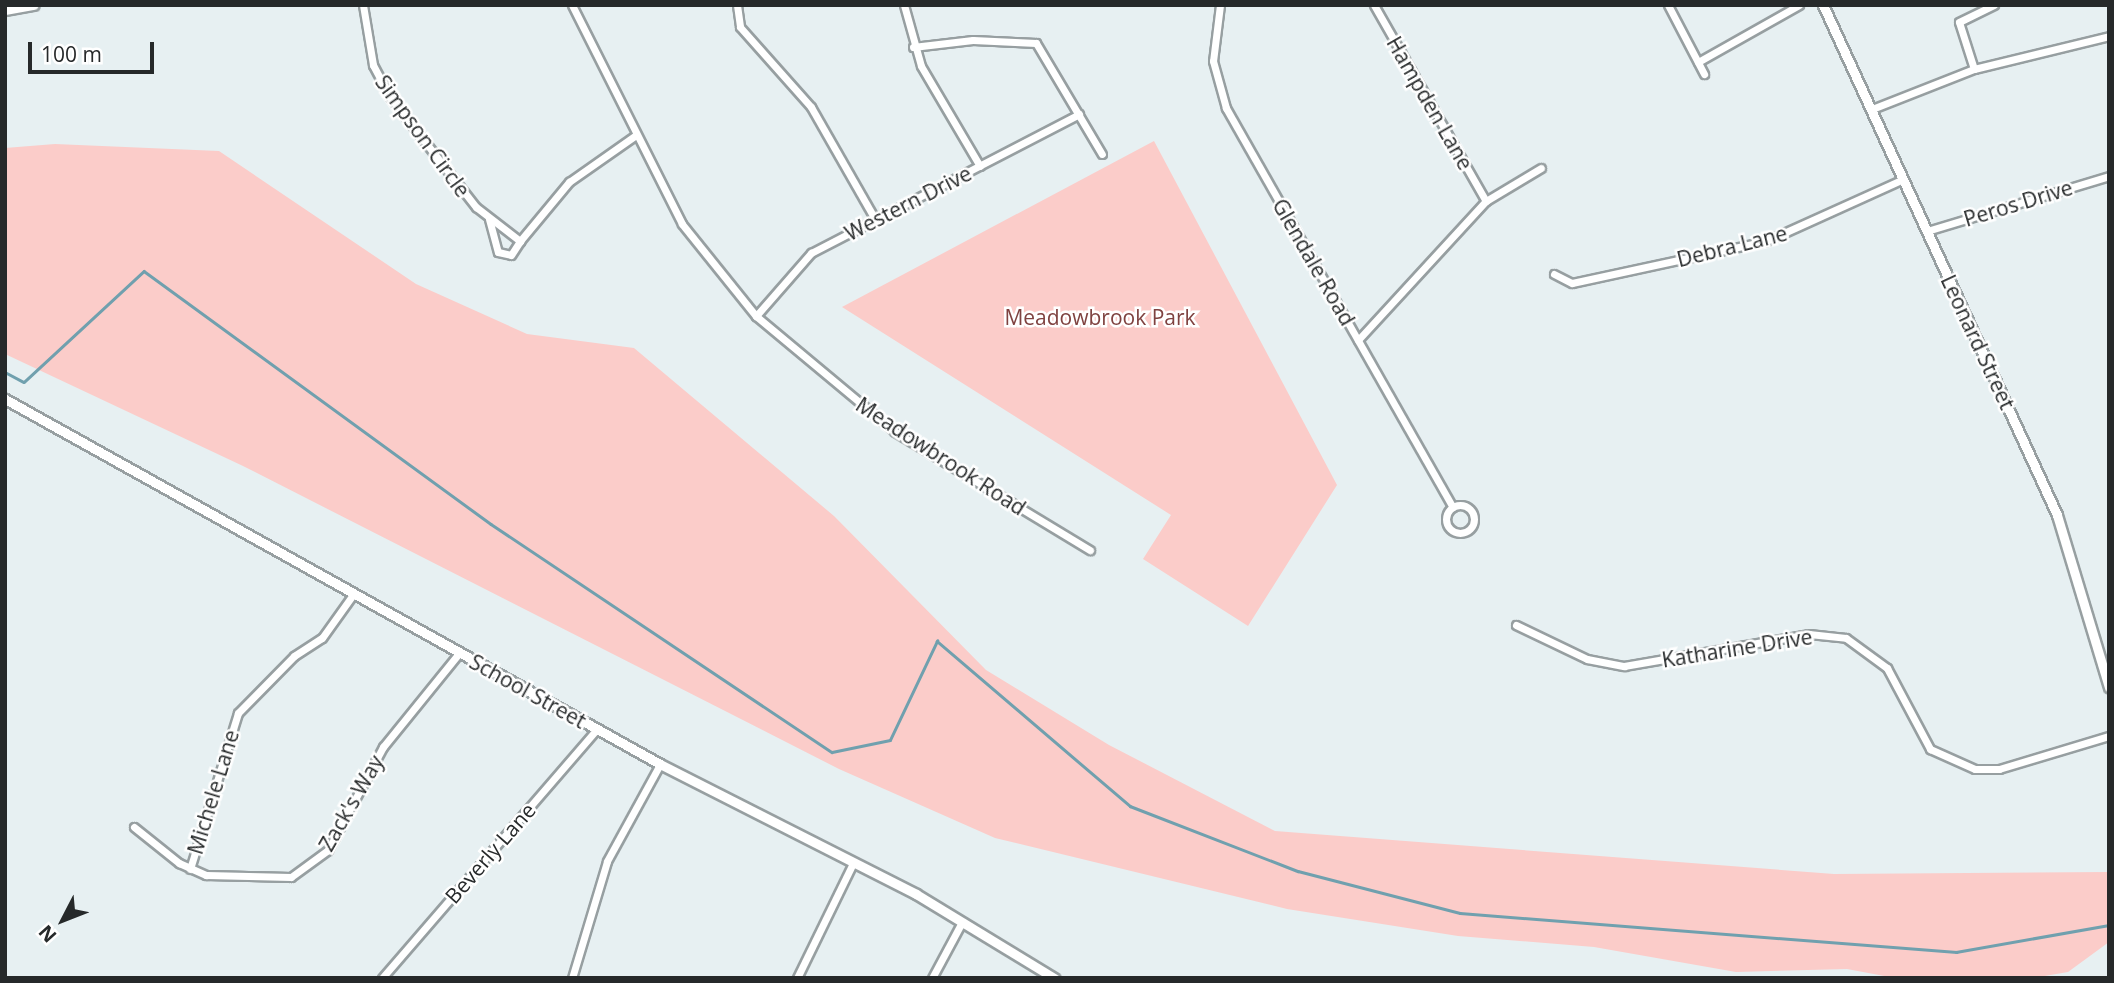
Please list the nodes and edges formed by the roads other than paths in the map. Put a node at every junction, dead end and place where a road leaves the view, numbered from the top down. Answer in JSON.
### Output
{"nodes":[{"id":1,"x":34,"y":5,"type":"edge"},
{"id":2,"x":363,"y":5,"type":"edge"},
{"id":3,"x":572,"y":5,"type":"edge"},
{"id":4,"x":737,"y":5,"type":"edge"},
{"id":5,"x":904,"y":5,"type":"edge"},
{"id":6,"x":1220,"y":5,"type":"edge"},
{"id":7,"x":1374,"y":5,"type":"edge"},
{"id":8,"x":1668,"y":5,"type":"edge"},
{"id":9,"x":1799,"y":5,"type":"edge"},
{"id":10,"x":1823,"y":5,"type":"edge"},
{"id":11,"x":1994,"y":5,"type":"edge"},
{"id":12,"x":5,"y":10,"type":"edge"},
{"id":13,"x":2109,"y":36,"type":"edge"},
{"id":14,"x":912,"y":47,"type":"junction"},
{"id":15,"x":1698,"y":62,"type":"junction"},
{"id":16,"x":1974,"y":69,"type":"junction"},
{"id":17,"x":1704,"y":74,"type":"dead end"},
{"id":18,"x":1872,"y":109,"type":"junction"},
{"id":19,"x":1079,"y":114,"type":"junction"},
{"id":20,"x":636,"y":135,"type":"junction"},
{"id":21,"x":1102,"y":154,"type":"dead end"},
{"id":22,"x":980,"y":166,"type":"junction"},
{"id":23,"x":1541,"y":168,"type":"dead end"},
{"id":24,"x":2109,"y":176,"type":"edge"},
{"id":25,"x":1903,"y":179,"type":"junction"},
{"id":26,"x":1486,"y":201,"type":"junction"},
{"id":27,"x":489,"y":219,"type":"junction"},
{"id":28,"x":875,"y":219,"type":"junction"},
{"id":29,"x":1927,"y":231,"type":"junction"},
{"id":30,"x":520,"y":241,"type":"junction"},
{"id":31,"x":1554,"y":274,"type":"dead end"},
{"id":32,"x":756,"y":316,"type":"junction"},
{"id":33,"x":1358,"y":340,"type":"junction"},
{"id":34,"x":5,"y":399,"type":"edge"},
{"id":35,"x":1453,"y":507,"type":"junction"},
{"id":36,"x":1090,"y":550,"type":"dead end"},
{"id":37,"x":352,"y":596,"type":"junction"},
{"id":38,"x":1516,"y":625,"type":"dead end"},
{"id":39,"x":459,"y":653,"type":"junction"},
{"id":40,"x":2109,"y":687,"type":"edge"},
{"id":41,"x":597,"y":729,"type":"junction"},
{"id":42,"x":2109,"y":736,"type":"edge"},
{"id":43,"x":660,"y":764,"type":"junction"},
{"id":44,"x":134,"y":827,"type":"dead end"},
{"id":45,"x":853,"y":863,"type":"junction"},
{"id":46,"x":190,"y":869,"type":"junction"},
{"id":47,"x":962,"y":922,"type":"junction"},
{"id":48,"x":382,"y":978,"type":"edge"},
{"id":49,"x":572,"y":978,"type":"edge"},
{"id":50,"x":797,"y":978,"type":"edge"},
{"id":51,"x":932,"y":978,"type":"edge"},
{"id":52,"x":1054,"y":978,"type":"edge"}],
"edges":[{"from":1,"to":12,"type":"street"},
{"from":2,"to":27,"type":"street","name":"Simpson Circle"},
{"from":3,"to":20,"type":"street","name":"Meadowbrook Road"},
{"from":4,"to":28,"type":"street"},
{"from":5,"to":14,"type":"street"},
{"from":6,"to":33,"type":"street","name":"Glendale Road"},
{"from":7,"to":26,"type":"street","name":"Hampden Lane"},
{"from":8,"to":15,"type":"street"},
{"from":9,"to":15,"type":"street"},
{"from":10,"to":18,"type":"street","name":"Leonard Street"},
{"from":11,"to":16,"type":"street"},
{"from":13,"to":16,"type":"street"},
{"from":14,"to":19,"type":"street"},
{"from":14,"to":22,"type":"street"},
{"from":15,"to":17,"type":"street"},
{"from":16,"to":18,"type":"street"},
{"from":18,"to":25,"type":"street","name":"Leonard Street"},
{"from":19,"to":21,"type":"street"},
{"from":19,"to":22,"type":"street","name":"Western Drive"},
{"from":20,"to":30,"type":"street"},
{"from":20,"to":32,"type":"street","name":"Meadowbrook Road"},
{"from":22,"to":28,"type":"street","name":"Western Drive"},
{"from":23,"to":26,"type":"street"},
{"from":24,"to":29,"type":"street","name":"Peros Drive"},
{"from":25,"to":29,"type":"street","name":"Leonard Street"},
{"from":25,"to":31,"type":"street","name":"Debra Lane"},
{"from":26,"to":33,"type":"street"},
{"from":27,"to":30,"type":"street","name":"Simpson Circle"},
{"from":27,"to":30,"type":"street","name":"Simpson Circle"},
{"from":28,"to":32,"type":"street","name":"Western Drive"},
{"from":29,"to":40,"type":"street","name":"Leonard Street"},
{"from":32,"to":36,"type":"street","name":"Meadowbrook Road"},
{"from":33,"to":35,"type":"street","name":"Glendale Road"},
{"from":34,"to":37,"type":"street","name":"School Street"},
{"from":35,"to":35,"type":"street","name":"Glendale Road"},
{"from":37,"to":39,"type":"street","name":"School Street"},
{"from":37,"to":46,"type":"street","name":"Michele Lane"},
{"from":38,"to":42,"type":"street","name":"Katharine Drive"},
{"from":39,"to":41,"type":"street","name":"School Street"},
{"from":39,"to":46,"type":"street","name":"Zack's Way"},
{"from":41,"to":43,"type":"street","name":"School Street"},
{"from":41,"to":48,"type":"street","name":"Beverly Lane"},
{"from":43,"to":45,"type":"street","name":"School Street"},
{"from":43,"to":49,"type":"street"},
{"from":44,"to":46,"type":"street","name":"Zack's Way"},
{"from":45,"to":47,"type":"street","name":"School Street"},
{"from":45,"to":50,"type":"street"},
{"from":47,"to":51,"type":"street"},
{"from":47,"to":52,"type":"street","name":"School Street"}]}
